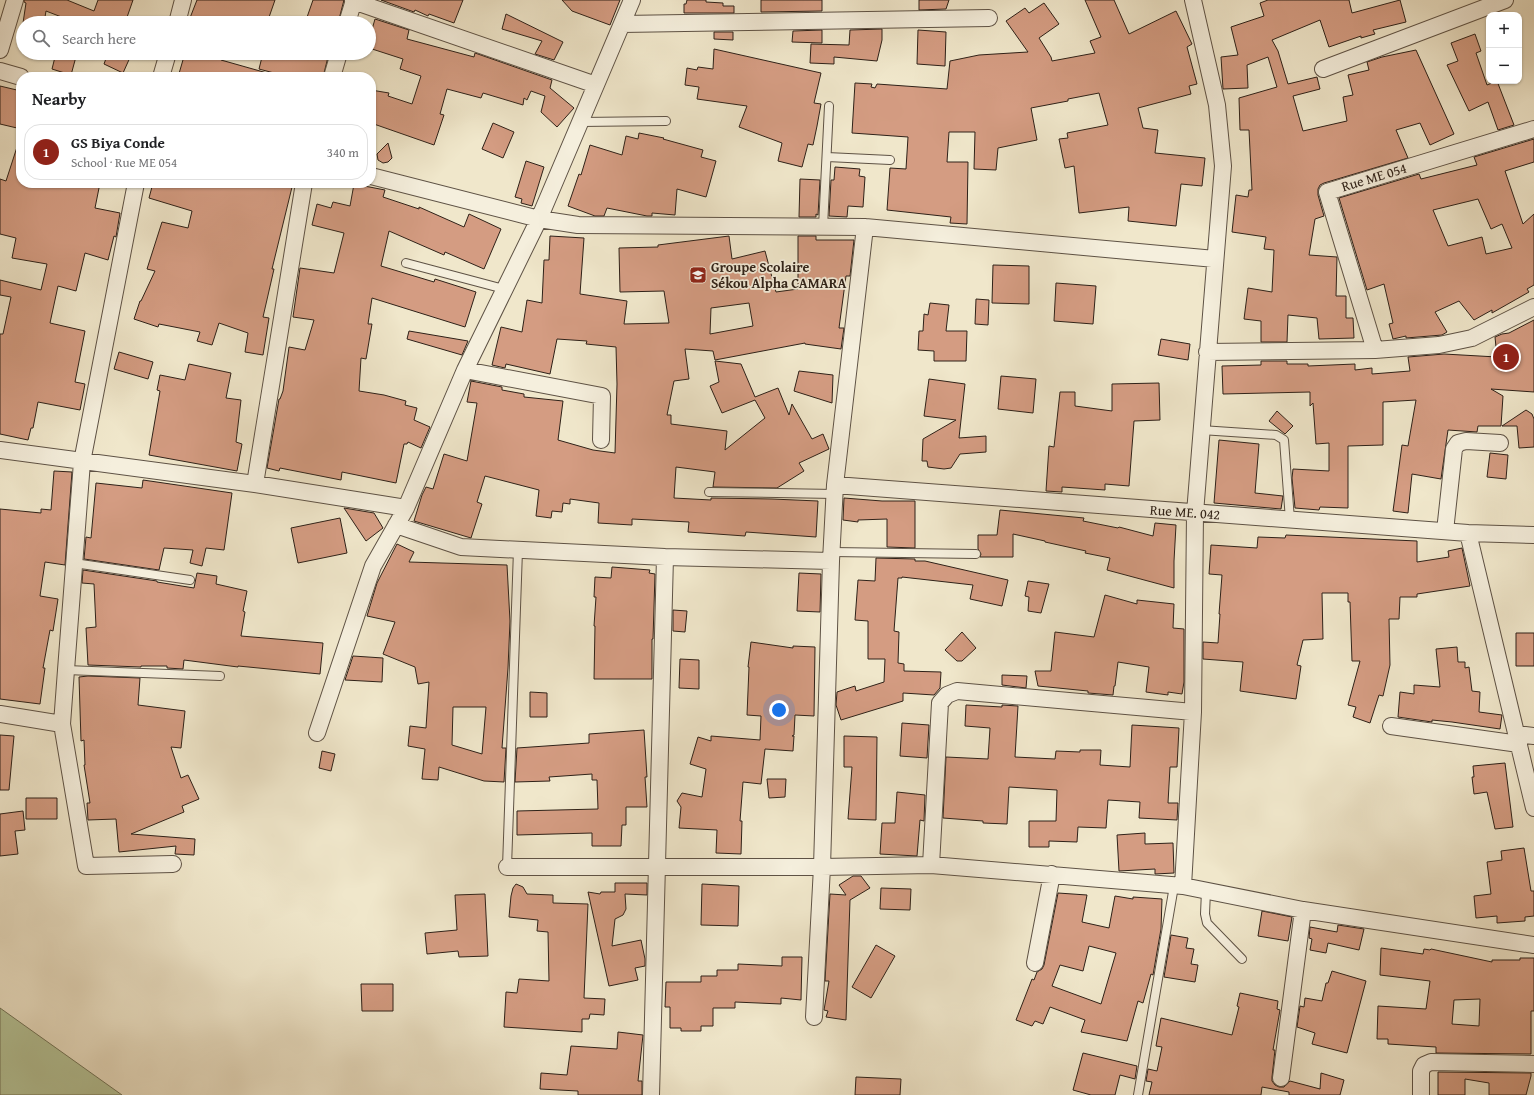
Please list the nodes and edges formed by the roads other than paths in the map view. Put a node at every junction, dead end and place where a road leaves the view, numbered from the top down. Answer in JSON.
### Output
{"nodes":[{"id":1,"x":15,"y":0,"type":"edge"},
{"id":2,"x":184,"y":0,"type":"edge"},
{"id":3,"x":632,"y":0,"type":"edge"},
{"id":4,"x":1193,"y":0,"type":"edge"},
{"id":5,"x":1505,"y":0,"type":"edge"},
{"id":6,"x":354,"y":1,"type":"edge"},
{"id":7,"x":179,"y":16,"type":"edge"},
{"id":8,"x":349,"y":16,"type":"edge"},
{"id":9,"x":989,"y":18,"type":"dead end"},
{"id":10,"x":622,"y":24,"type":"junction"},
{"id":11,"x":0,"y":50,"type":"edge"},
{"id":12,"x":166,"y":60,"type":"edge"},
{"id":13,"x":337,"y":60,"type":"edge"},
{"id":14,"x":1323,"y":69,"type":"dead end"},
{"id":15,"x":0,"y":71,"type":"edge"},
{"id":16,"x":162,"y":72,"type":"edge"},
{"id":17,"x":333,"y":72,"type":"edge"},
{"id":18,"x":16,"y":76,"type":"edge"},
{"id":19,"x":596,"y":84,"type":"junction"},
{"id":20,"x":829,"y":106,"type":"dead end"},
{"id":21,"x":666,"y":121,"type":"dead end"},
{"id":22,"x":580,"y":122,"type":"junction"},
{"id":23,"x":1534,"y":129,"type":"edge"},
{"id":24,"x":827,"y":157,"type":"junction"},
{"id":25,"x":890,"y":160,"type":"dead end"},
{"id":26,"x":376,"y":177,"type":"edge"},
{"id":27,"x":135,"y":188,"type":"edge"},
{"id":28,"x":303,"y":188,"type":"edge"},
{"id":29,"x":539,"y":219,"type":"junction"},
{"id":30,"x":823,"y":227,"type":"junction"},
{"id":31,"x":865,"y":227,"type":"junction"},
{"id":32,"x":1215,"y":259,"type":"junction"},
{"id":33,"x":406,"y":263,"type":"dead end"},
{"id":34,"x":504,"y":289,"type":"junction"},
{"id":35,"x":1534,"y":307,"type":"edge"},
{"id":36,"x":1375,"y":350,"type":"junction"},
{"id":37,"x":1207,"y":352,"type":"junction"},
{"id":38,"x":465,"y":370,"type":"junction"},
{"id":39,"x":1201,"y":430,"type":"junction"},
{"id":40,"x":601,"y":440,"type":"dead end"},
{"id":41,"x":1500,"y":443,"type":"dead end"},
{"id":42,"x":0,"y":450,"type":"edge"},
{"id":43,"x":82,"y":462,"type":"junction"},
{"id":44,"x":255,"y":484,"type":"junction"},
{"id":45,"x":835,"y":490,"type":"junction"},
{"id":46,"x":709,"y":492,"type":"dead end"},
{"id":47,"x":406,"y":508,"type":"junction"},
{"id":48,"x":1195,"y":513,"type":"junction"},
{"id":49,"x":1290,"y":520,"type":"junction"},
{"id":50,"x":396,"y":525,"type":"junction"},
{"id":51,"x":1445,"y":531,"type":"junction"},
{"id":52,"x":1468,"y":533,"type":"junction"},
{"id":53,"x":1534,"y":535,"type":"edge"},
{"id":54,"x":518,"y":550,"type":"junction"},
{"id":55,"x":976,"y":554,"type":"dead end"},
{"id":56,"x":666,"y":557,"type":"junction"},
{"id":57,"x":831,"y":557,"type":"junction"},
{"id":58,"x":74,"y":563,"type":"junction"},
{"id":59,"x":190,"y":580,"type":"dead end"},
{"id":60,"x":66,"y":670,"type":"junction"},
{"id":61,"x":220,"y":676,"type":"dead end"},
{"id":62,"x":1192,"y":712,"type":"junction"},
{"id":63,"x":0,"y":714,"type":"edge"},
{"id":64,"x":62,"y":724,"type":"junction"},
{"id":65,"x":1391,"y":726,"type":"dead end"},
{"id":66,"x":317,"y":733,"type":"dead end"},
{"id":67,"x":1534,"y":736,"type":"edge"},
{"id":68,"x":1518,"y":739,"type":"junction"},
{"id":69,"x":1534,"y":808,"type":"edge"},
{"id":70,"x":173,"y":864,"type":"dead end"},
{"id":71,"x":931,"y":865,"type":"junction"},
{"id":72,"x":507,"y":867,"type":"joint"},
{"id":73,"x":657,"y":867,"type":"junction"},
{"id":74,"x":822,"y":867,"type":"junction"},
{"id":75,"x":1052,"y":874,"type":"junction"},
{"id":76,"x":1179,"y":886,"type":"junction"},
{"id":77,"x":1206,"y":891,"type":"junction"},
{"id":78,"x":1303,"y":910,"type":"junction"},
{"id":79,"x":1534,"y":945,"type":"edge"},
{"id":80,"x":1242,"y":959,"type":"dead end"},
{"id":81,"x":1035,"y":963,"type":"dead end"},
{"id":82,"x":814,"y":1017,"type":"dead end"},
{"id":83,"x":1534,"y":1064,"type":"edge"},
{"id":84,"x":1281,"y":1078,"type":"dead end"},
{"id":85,"x":651,"y":1095,"type":"edge"},
{"id":86,"x":1138,"y":1095,"type":"edge"},
{"id":87,"x":1421,"y":1095,"type":"edge"}],
"edges":[{"from":1,"to":11,"type":"street"},
{"from":2,"to":7,"type":"street"},
{"from":3,"to":10,"type":"street"},
{"from":4,"to":32,"type":"street"},
{"from":5,"to":14,"type":"street"},
{"from":6,"to":8,"type":"street"},
{"from":6,"to":19,"type":"street"},
{"from":9,"to":10,"type":"street"},
{"from":10,"to":19,"type":"street"},
{"from":12,"to":16,"type":"street"},
{"from":13,"to":17,"type":"street"},
{"from":15,"to":18,"type":"street"},
{"from":19,"to":22,"type":"street"},
{"from":20,"to":24,"type":"lane"},
{"from":21,"to":22,"type":"lane"},
{"from":22,"to":29,"type":"street"},
{"from":23,"to":36,"type":"street","name":"Rue ME 054"},
{"from":24,"to":25,"type":"lane"},
{"from":24,"to":30,"type":"lane"},
{"from":26,"to":29,"type":"street"},
{"from":27,"to":43,"type":"street"},
{"from":28,"to":44,"type":"street"},
{"from":29,"to":30,"type":"street"},
{"from":29,"to":34,"type":"street"},
{"from":30,"to":31,"type":"street"},
{"from":31,"to":32,"type":"street"},
{"from":31,"to":45,"type":"street"},
{"from":32,"to":37,"type":"street"},
{"from":33,"to":34,"type":"lane"},
{"from":34,"to":38,"type":"street"},
{"from":35,"to":36,"type":"street"},
{"from":36,"to":37,"type":"street"},
{"from":37,"to":39,"type":"street"},
{"from":38,"to":40,"type":"street"},
{"from":38,"to":47,"type":"street"},
{"from":39,"to":48,"type":"street"},
{"from":39,"to":49,"type":"lane"},
{"from":41,"to":51,"type":"street"},
{"from":42,"to":43,"type":"street"},
{"from":43,"to":44,"type":"street"},
{"from":43,"to":58,"type":"street"},
{"from":44,"to":47,"type":"street"},
{"from":45,"to":46,"type":"lane"},
{"from":45,"to":48,"type":"street","name":"Rue ME. 042"},
{"from":45,"to":57,"type":"street"},
{"from":47,"to":50,"type":"street"},
{"from":48,"to":49,"type":"street","name":"Rue ME. 042"},
{"from":48,"to":62,"type":"street"},
{"from":49,"to":51,"type":"street","name":"Rue ME. 042"},
{"from":50,"to":54,"type":"street"},
{"from":50,"to":66,"type":"street"},
{"from":51,"to":52,"type":"street","name":"Rue ME. 042"},
{"from":52,"to":53,"type":"street","name":"Rue ME. 042"},
{"from":52,"to":68,"type":"street"},
{"from":54,"to":56,"type":"street"},
{"from":54,"to":72,"type":"lane"},
{"from":55,"to":57,"type":"lane"},
{"from":56,"to":57,"type":"street"},
{"from":56,"to":73,"type":"street"},
{"from":57,"to":74,"type":"street"},
{"from":58,"to":59,"type":"lane"},
{"from":58,"to":60,"type":"street"},
{"from":60,"to":61,"type":"lane"},
{"from":60,"to":64,"type":"street"},
{"from":62,"to":71,"type":"street"},
{"from":62,"to":76,"type":"street"},
{"from":63,"to":64,"type":"street"},
{"from":64,"to":70,"type":"street"},
{"from":65,"to":68,"type":"street"},
{"from":67,"to":68,"type":"street"},
{"from":68,"to":69,"type":"street"},
{"from":71,"to":74,"type":"street"},
{"from":71,"to":75,"type":"street"},
{"from":72,"to":73,"type":"street"},
{"from":73,"to":74,"type":"street"},
{"from":73,"to":85,"type":"street"},
{"from":74,"to":82,"type":"street"},
{"from":75,"to":76,"type":"street"},
{"from":75,"to":81,"type":"street"},
{"from":76,"to":77,"type":"street"},
{"from":76,"to":86,"type":"lane"},
{"from":77,"to":78,"type":"street"},
{"from":77,"to":80,"type":"lane"},
{"from":78,"to":79,"type":"street"},
{"from":78,"to":84,"type":"street"},
{"from":83,"to":87,"type":"street"}]}
